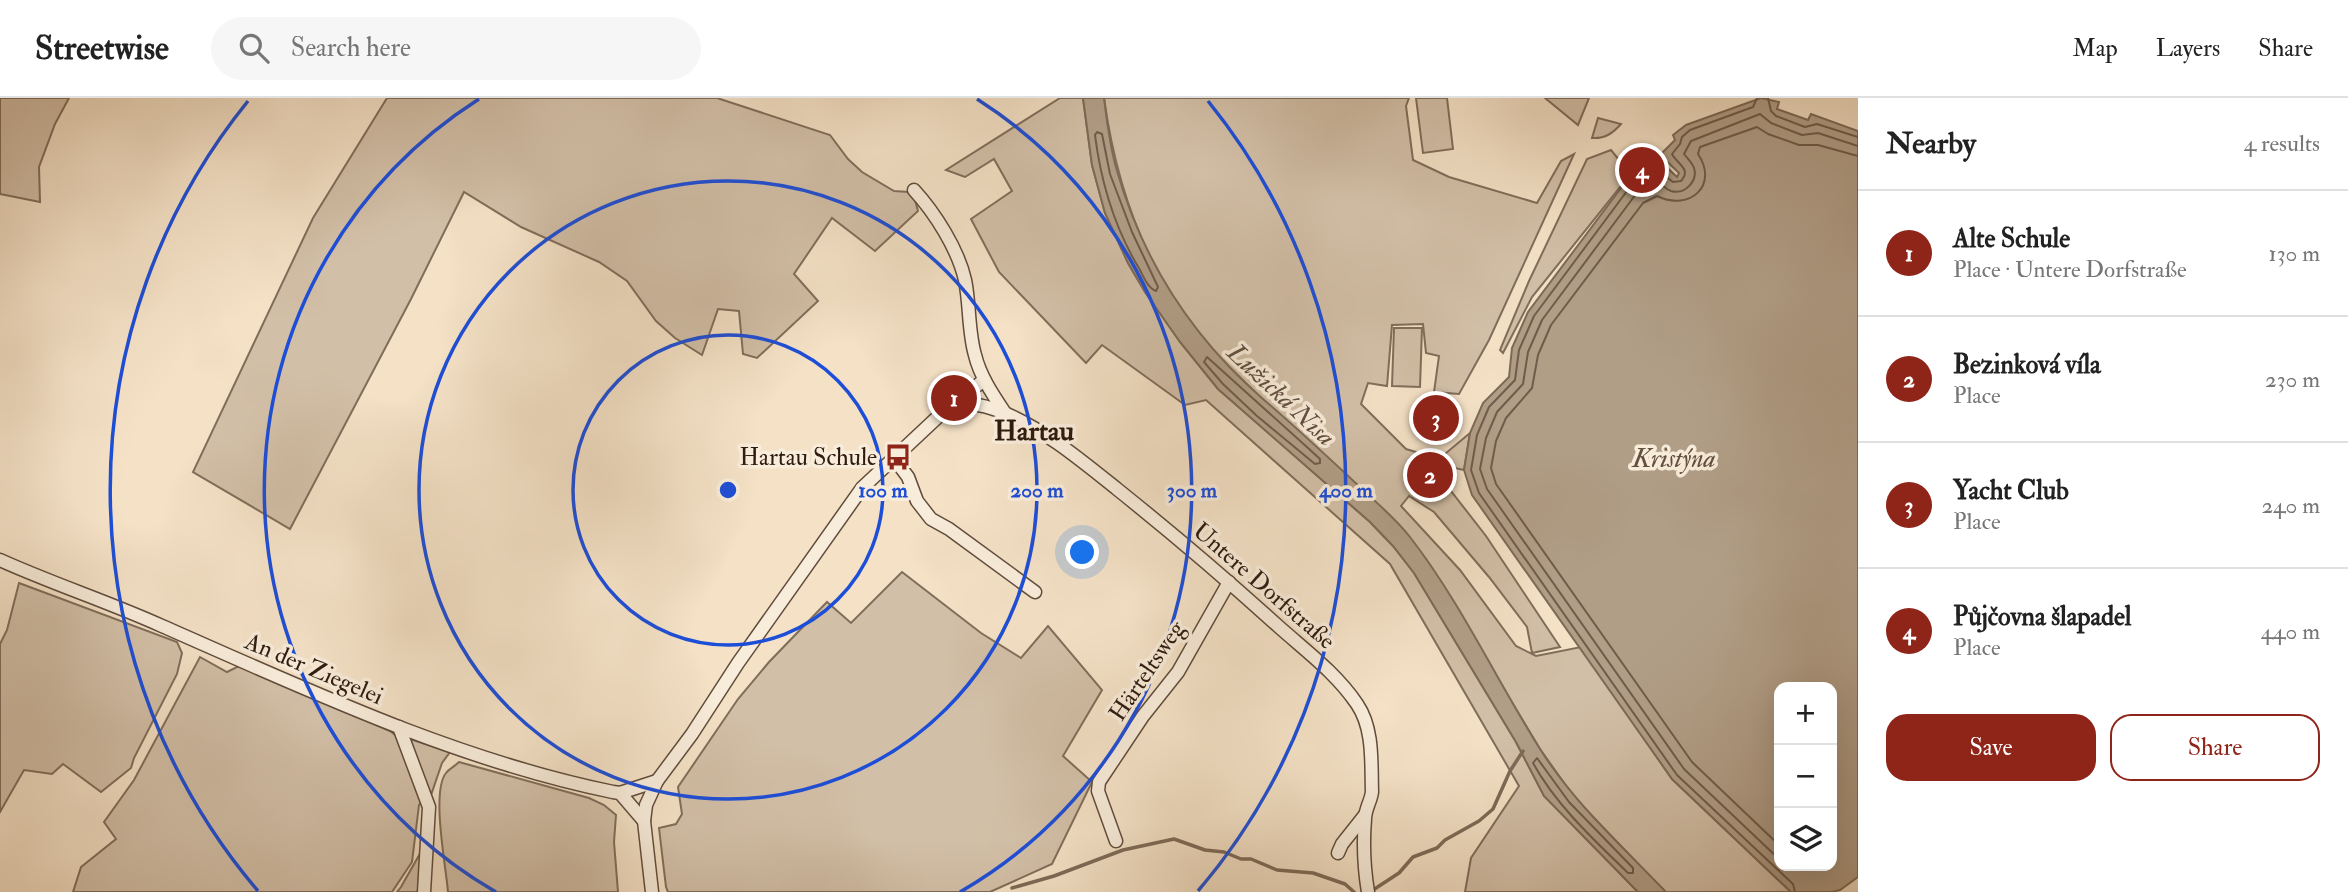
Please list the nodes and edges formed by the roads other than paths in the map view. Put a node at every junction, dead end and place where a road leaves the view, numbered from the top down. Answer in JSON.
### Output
{"nodes":[{"id":1,"x":914,"y":190,"type":"dead end"},
{"id":2,"x":984,"y":380,"type":"junction"},
{"id":3,"x":966,"y":404,"type":"junction"},
{"id":4,"x":1005,"y":413,"type":"junction"},
{"id":5,"x":893,"y":457,"type":"junction"},
{"id":6,"x":0,"y":560,"type":"edge"},
{"id":7,"x":1229,"y":582,"type":"junction"},
{"id":8,"x":1035,"y":592,"type":"dead end"},
{"id":9,"x":399,"y":727,"type":"junction"},
{"id":10,"x":657,"y":780,"type":"junction"},
{"id":11,"x":620,"y":793,"type":"junction"},
{"id":12,"x":1365,"y":815,"type":"junction"},
{"id":13,"x":644,"y":821,"type":"junction"},
{"id":14,"x":1116,"y":841,"type":"dead end"},
{"id":15,"x":1338,"y":853,"type":"dead end"},
{"id":16,"x":1368,"y":890,"type":"edge"},
{"id":17,"x":424,"y":892,"type":"edge"},
{"id":18,"x":652,"y":892,"type":"edge"}],
"edges":[{"from":1,"to":2,"type":"street"},
{"from":2,"to":3,"type":"street"},
{"from":2,"to":4,"type":"street"},
{"from":3,"to":4,"type":"street","name":"Untere Dorfstraße"},
{"from":3,"to":5,"type":"street"},
{"from":4,"to":7,"type":"street","name":"Untere Dorfstraße"},
{"from":5,"to":8,"type":"street"},
{"from":5,"to":10,"type":"street"},
{"from":6,"to":9,"type":"street","name":"An der Ziegelei"},
{"from":7,"to":12,"type":"street","name":"Untere Dorfstraße"},
{"from":7,"to":14,"type":"street","name":"Härteltsweg"},
{"from":9,"to":11,"type":"street","name":"An der Ziegelei"},
{"from":9,"to":17,"type":"street"},
{"from":10,"to":11,"type":"street"},
{"from":10,"to":13,"type":"street"},
{"from":11,"to":13,"type":"street"},
{"from":12,"to":15,"type":"street"},
{"from":12,"to":16,"type":"street","name":"Untere Dorfstraße"},
{"from":13,"to":18,"type":"street"}]}
